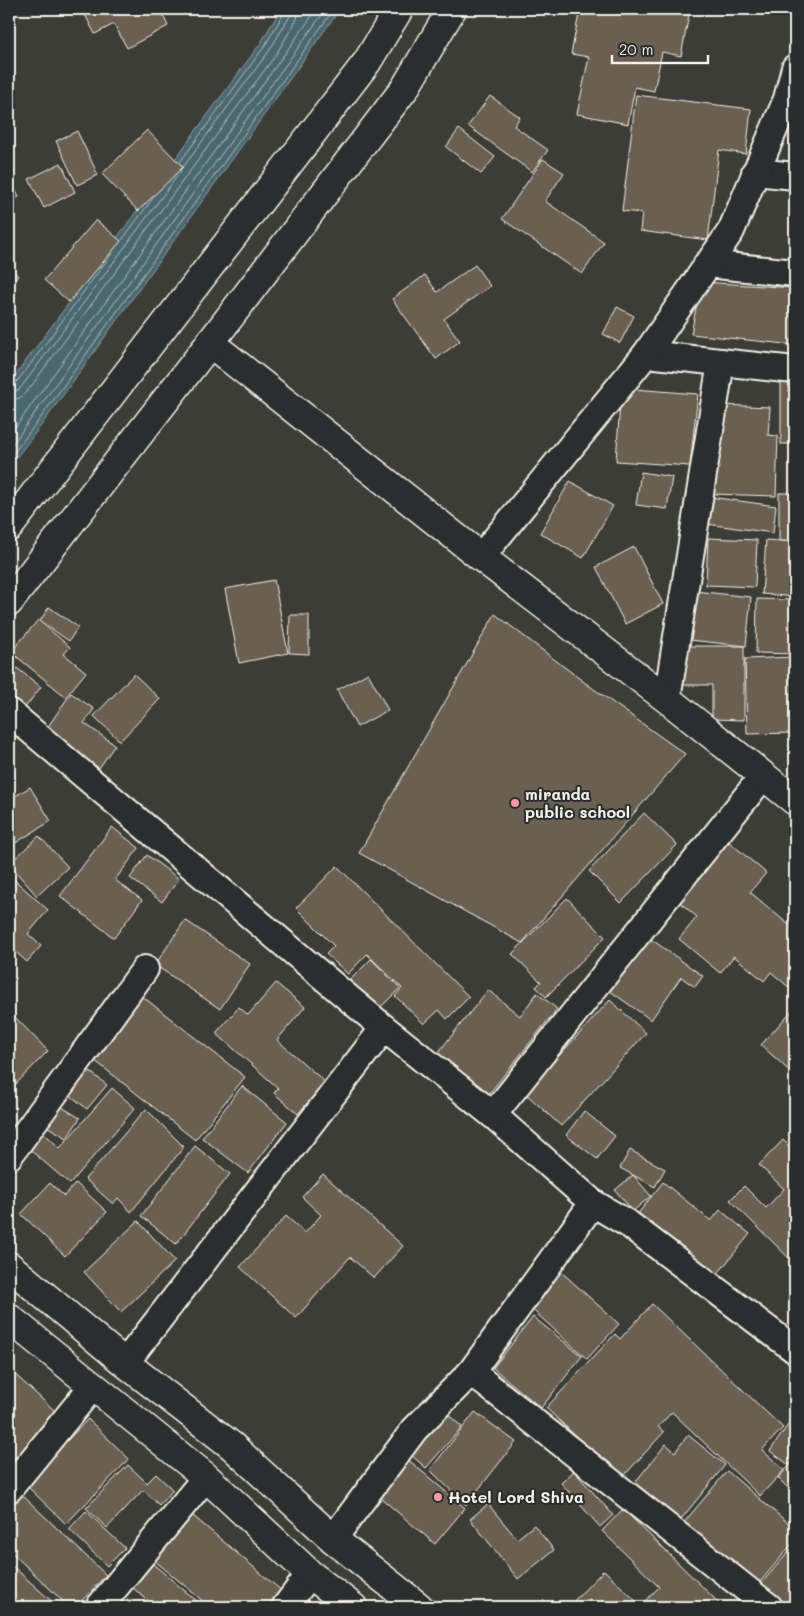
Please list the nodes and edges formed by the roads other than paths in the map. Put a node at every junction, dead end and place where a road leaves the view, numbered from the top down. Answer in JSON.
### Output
{"nodes":[{"id":1,"x":399,"y":9,"type":"edge"},
{"id":2,"x":452,"y":9,"type":"edge"},
{"id":3,"x":795,"y":68,"type":"edge"},
{"id":4,"x":755,"y":172,"type":"junction"},
{"id":5,"x":795,"y":176,"type":"edge"},
{"id":6,"x":707,"y":264,"type":"junction"},
{"id":7,"x":795,"y":273,"type":"edge"},
{"id":8,"x":210,"y":343,"type":"junction"},
{"id":9,"x":646,"y":354,"type":"junction"},
{"id":10,"x":721,"y":362,"type":"junction"},
{"id":11,"x":795,"y":370,"type":"edge"},
{"id":12,"x":9,"y":527,"type":"edge"},
{"id":13,"x":480,"y":557,"type":"junction"},
{"id":14,"x":9,"y":602,"type":"edge"},
{"id":15,"x":667,"y":699,"type":"junction"},
{"id":16,"x":9,"y":712,"type":"edge"},
{"id":17,"x":763,"y":776,"type":"junction"},
{"id":18,"x":795,"y":801,"type":"edge"},
{"id":19,"x":145,"y":969,"type":"dead end"},
{"id":20,"x":384,"y":1028,"type":"junction"},
{"id":21,"x":493,"y":1115,"type":"junction"},
{"id":22,"x":9,"y":1156,"type":"edge"},
{"id":23,"x":593,"y":1202,"type":"junction"},
{"id":24,"x":9,"y":1266,"type":"edge"},
{"id":25,"x":9,"y":1318,"type":"edge"},
{"id":26,"x":795,"y":1350,"type":"edge"},
{"id":27,"x":125,"y":1363,"type":"junction"},
{"id":28,"x":471,"y":1372,"type":"junction"},
{"id":29,"x":92,"y":1387,"type":"junction"},
{"id":30,"x":206,"y":1477,"type":"junction"},
{"id":31,"x":9,"y":1489,"type":"edge"},
{"id":32,"x":334,"y":1539,"type":"junction"},
{"id":33,"x":310,"y":1574,"type":"junction"},
{"id":34,"x":99,"y":1607,"type":"edge"},
{"id":35,"x":285,"y":1607,"type":"edge"},
{"id":36,"x":352,"y":1607,"type":"edge"},
{"id":37,"x":419,"y":1607,"type":"edge"},
{"id":38,"x":769,"y":1607,"type":"edge"}],
"edges":[{"from":1,"to":12,"type":"street"},
{"from":2,"to":8,"type":"street"},
{"from":3,"to":4,"type":"street"},
{"from":4,"to":5,"type":"street"},
{"from":4,"to":6,"type":"street"},
{"from":6,"to":7,"type":"street"},
{"from":6,"to":9,"type":"street"},
{"from":8,"to":13,"type":"street"},
{"from":8,"to":14,"type":"street"},
{"from":9,"to":10,"type":"street"},
{"from":9,"to":13,"type":"street"},
{"from":10,"to":11,"type":"street"},
{"from":10,"to":15,"type":"street"},
{"from":13,"to":15,"type":"street"},
{"from":15,"to":17,"type":"street"},
{"from":16,"to":20,"type":"street"},
{"from":17,"to":18,"type":"street"},
{"from":17,"to":21,"type":"street"},
{"from":19,"to":22,"type":"street"},
{"from":20,"to":21,"type":"street"},
{"from":20,"to":27,"type":"street"},
{"from":21,"to":23,"type":"street"},
{"from":23,"to":26,"type":"street"},
{"from":23,"to":28,"type":"street"},
{"from":24,"to":27,"type":"street"},
{"from":25,"to":29,"type":"street"},
{"from":27,"to":32,"type":"street"},
{"from":28,"to":32,"type":"street"},
{"from":28,"to":38,"type":"street"},
{"from":29,"to":30,"type":"street"},
{"from":29,"to":31,"type":"street"},
{"from":30,"to":33,"type":"street"},
{"from":30,"to":34,"type":"street"},
{"from":32,"to":37,"type":"street"},
{"from":33,"to":35,"type":"street"},
{"from":33,"to":36,"type":"street"}]}
